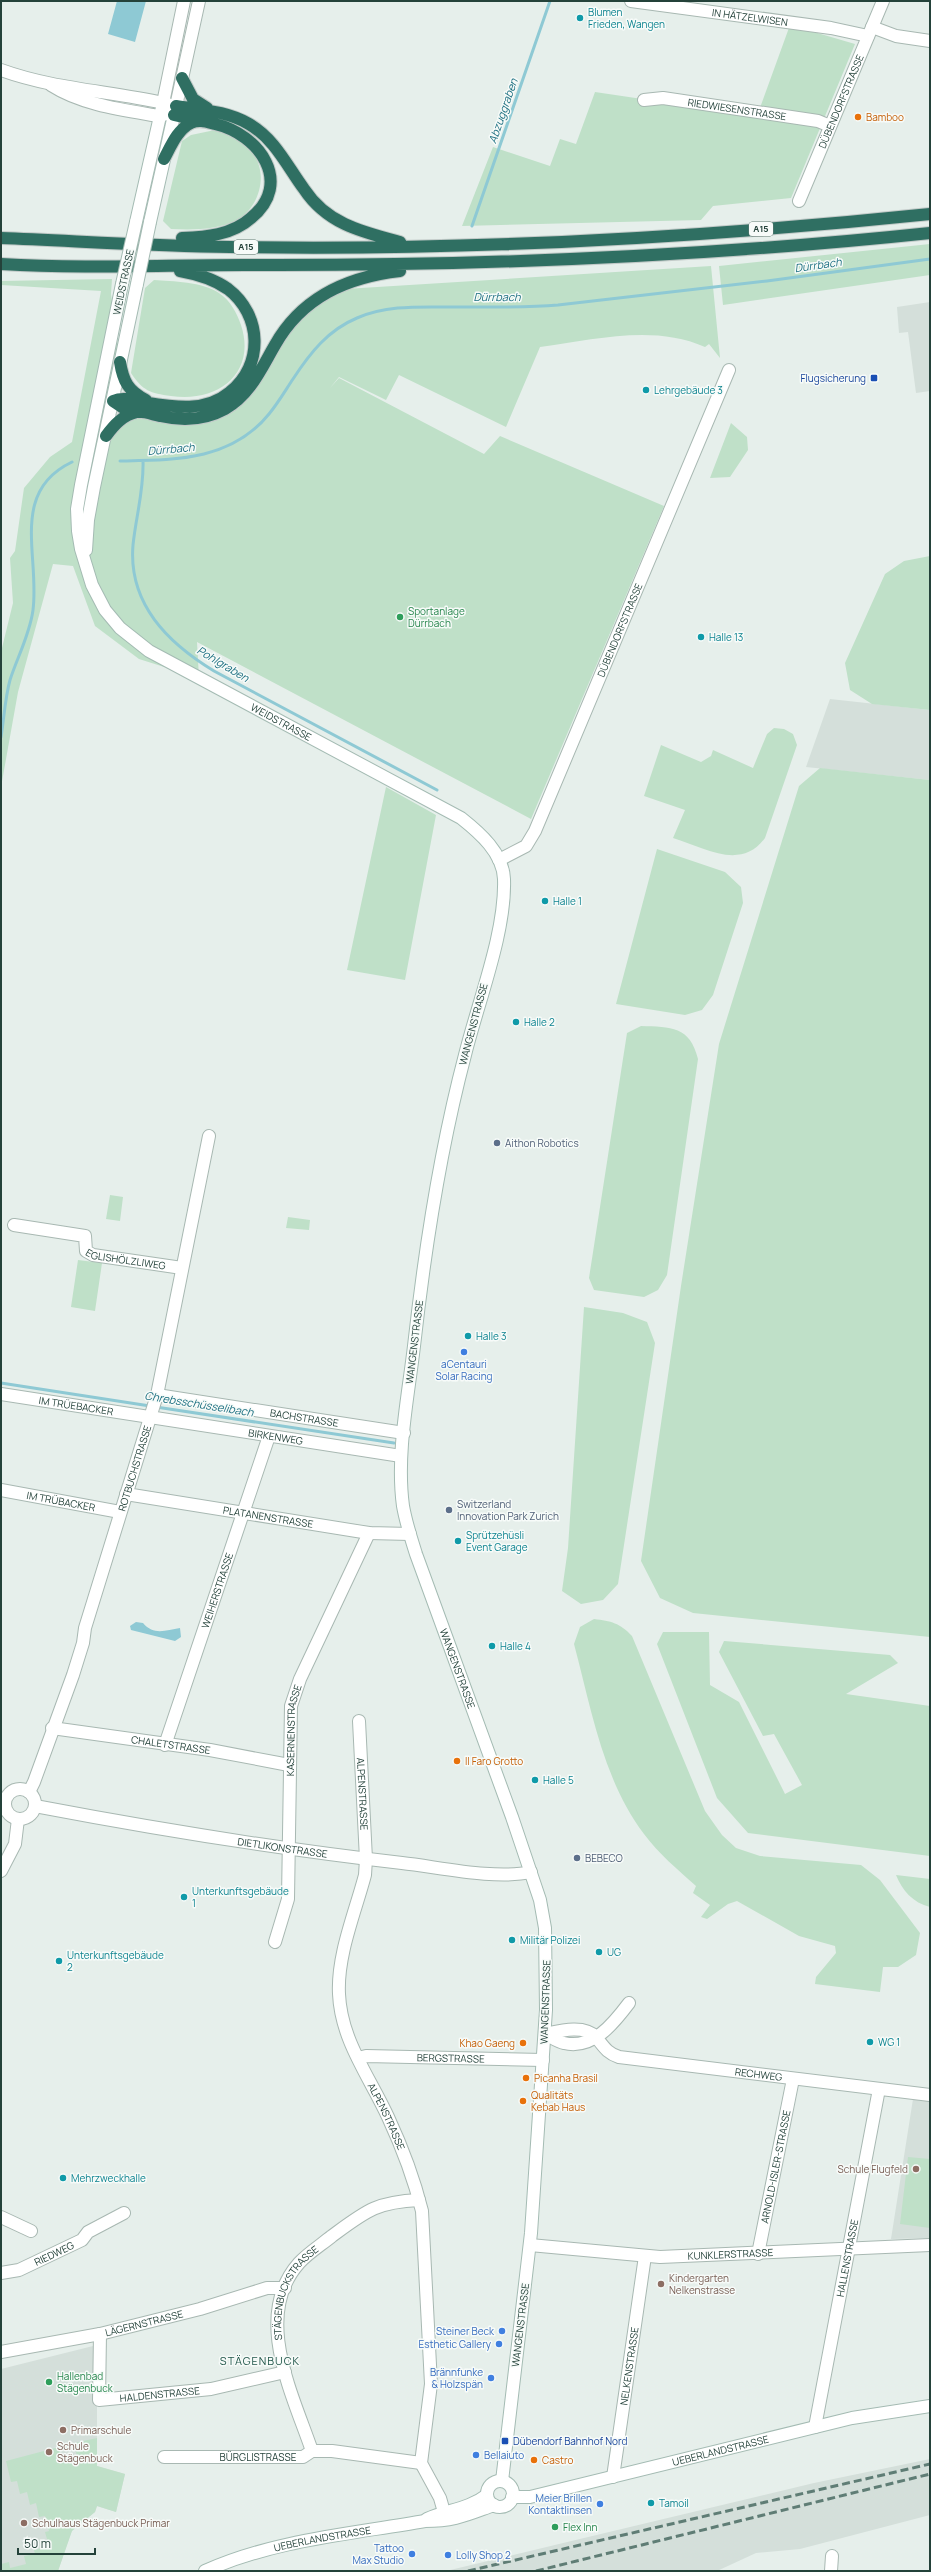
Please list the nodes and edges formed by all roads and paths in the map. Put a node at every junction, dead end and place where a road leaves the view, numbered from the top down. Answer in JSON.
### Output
{"nodes":[{"id":1,"x":184,"y":1,"type":"edge"},
{"id":2,"x":199,"y":1,"type":"edge"},
{"id":3,"x":631,"y":1,"type":"edge"},
{"id":4,"x":883,"y":1,"type":"edge"},
{"id":5,"x":870,"y":31,"type":"junction"},
{"id":6,"x":930,"y":41,"type":"edge"},
{"id":7,"x":1,"y":70,"type":"edge"},
{"id":8,"x":182,"y":78,"type":"junction"},
{"id":9,"x":644,"y":100,"type":"dead end"},
{"id":10,"x":168,"y":110,"type":"junction"},
{"id":11,"x":213,"y":111,"type":"junction"},
{"id":12,"x":200,"y":121,"type":"junction"},
{"id":13,"x":830,"y":126,"type":"junction"},
{"id":14,"x":164,"y":159,"type":"junction"},
{"id":15,"x":799,"y":201,"type":"dead end"},
{"id":16,"x":930,"y":214,"type":"edge"},
{"id":17,"x":930,"y":233,"type":"edge"},
{"id":18,"x":1,"y":238,"type":"edge"},
{"id":19,"x":123,"y":242,"type":"junction"},
{"id":20,"x":418,"y":246,"type":"junction"},
{"id":21,"x":1,"y":264,"type":"edge"},
{"id":22,"x":455,"y":264,"type":"junction"},
{"id":23,"x":159,"y":267,"type":"junction"},
{"id":24,"x":107,"y":359,"type":"junction"},
{"id":25,"x":120,"y":362,"type":"junction"},
{"id":26,"x":729,"y":370,"type":"dead end"},
{"id":27,"x":113,"y":401,"type":"junction"},
{"id":28,"x":152,"y":404,"type":"junction"},
{"id":29,"x":138,"y":412,"type":"junction"},
{"id":30,"x":94,"y":421,"type":"junction"},
{"id":31,"x":106,"y":436,"type":"junction"},
{"id":32,"x":86,"y":563,"type":"junction"},
{"id":33,"x":499,"y":860,"type":"junction"},
{"id":34,"x":209,"y":1136,"type":"dead end"},
{"id":35,"x":14,"y":1225,"type":"dead end"},
{"id":36,"x":182,"y":1268,"type":"junction"},
{"id":37,"x":1,"y":1394,"type":"edge"},
{"id":38,"x":157,"y":1398,"type":"junction"},
{"id":39,"x":151,"y":1414,"type":"junction"},
{"id":40,"x":404,"y":1433,"type":"junction"},
{"id":41,"x":269,"y":1436,"type":"junction"},
{"id":42,"x":402,"y":1456,"type":"junction"},
{"id":43,"x":1,"y":1490,"type":"edge"},
{"id":44,"x":126,"y":1494,"type":"junction"},
{"id":45,"x":120,"y":1512,"type":"junction"},
{"id":46,"x":244,"y":1514,"type":"junction"},
{"id":47,"x":369,"y":1533,"type":"junction"},
{"id":48,"x":410,"y":1534,"type":"junction"},
{"id":49,"x":359,"y":1721,"type":"dead end"},
{"id":50,"x":52,"y":1728,"type":"junction"},
{"id":51,"x":166,"y":1745,"type":"junction"},
{"id":52,"x":289,"y":1765,"type":"junction"},
{"id":53,"x":29,"y":1792,"type":"junction"},
{"id":54,"x":3,"y":1801,"type":"edge"},
{"id":55,"x":35,"y":1806,"type":"junction"},
{"id":56,"x":18,"y":1819,"type":"junction"},
{"id":57,"x":288,"y":1848,"type":"junction"},
{"id":58,"x":366,"y":1859,"type":"junction"},
{"id":59,"x":1,"y":1871,"type":"edge"},
{"id":60,"x":531,"y":1872,"type":"junction"},
{"id":61,"x":275,"y":1942,"type":"dead end"},
{"id":62,"x":629,"y":2003,"type":"dead end"},
{"id":63,"x":544,"y":2034,"type":"junction"},
{"id":64,"x":596,"y":2037,"type":"junction"},
{"id":65,"x":358,"y":2058,"type":"junction"},
{"id":66,"x":543,"y":2060,"type":"junction"},
{"id":67,"x":793,"y":2079,"type":"junction"},
{"id":68,"x":879,"y":2089,"type":"junction"},
{"id":69,"x":930,"y":2095,"type":"edge"},
{"id":70,"x":419,"y":2200,"type":"junction"},
{"id":71,"x":124,"y":2213,"type":"dead end"},
{"id":72,"x":1,"y":2217,"type":"edge"},
{"id":73,"x":31,"y":2231,"type":"dead end"},
{"id":74,"x":530,"y":2245,"type":"junction"},
{"id":75,"x":930,"y":2245,"type":"edge"},
{"id":76,"x":849,"y":2249,"type":"junction"},
{"id":77,"x":758,"y":2254,"type":"junction"},
{"id":78,"x":645,"y":2256,"type":"junction"},
{"id":79,"x":1,"y":2273,"type":"edge"},
{"id":80,"x":285,"y":2288,"type":"junction"},
{"id":81,"x":100,"y":2334,"type":"junction"},
{"id":82,"x":1,"y":2352,"type":"edge"},
{"id":83,"x":285,"y":2372,"type":"junction"},
{"id":84,"x":930,"y":2406,"type":"edge"},
{"id":85,"x":814,"y":2427,"type":"junction"},
{"id":86,"x":312,"y":2451,"type":"junction"},
{"id":87,"x":164,"y":2457,"type":"dead end"},
{"id":88,"x":421,"y":2464,"type":"junction"},
{"id":89,"x":613,"y":2477,"type":"junction"},
{"id":90,"x":502,"y":2481,"type":"junction"},
{"id":91,"x":512,"y":2497,"type":"junction"},
{"id":92,"x":490,"y":2500,"type":"junction"},
{"id":93,"x":444,"y":2512,"type":"junction"},
{"id":94,"x":424,"y":2521,"type":"junction"},
{"id":95,"x":832,"y":2556,"type":"dead end"},
{"id":96,"x":218,"y":2567,"type":"edge"},
{"id":97,"x":205,"y":2571,"type":"edge"},
{"id":98,"x":831,"y":2571,"type":"edge"}],
"edges":[{"from":1,"to":10,"type":"street"},
{"from":2,"to":8,"type":"street","name":"WEIDSTRASSE"},
{"from":3,"to":5,"type":"street","name":"IN HÄTZELWISEN"},
{"from":4,"to":5,"type":"street","name":"DÜBENDORFSTRASSE"},
{"from":5,"to":6,"type":"street","name":"IN HÄTZELWISEN"},
{"from":5,"to":13,"type":"street","name":"DÜBENDORFSTRASSE"},
{"from":7,"to":10,"type":"street"},
{"from":8,"to":10,"type":"street","name":"WEIDSTRASSE"},
{"from":8,"to":11,"type":"highway"},
{"from":9,"to":13,"type":"street","name":"RIEDWIESENSTRASSE"},
{"from":10,"to":11,"type":"highway"},
{"from":10,"to":12,"type":"highway"},
{"from":10,"to":14,"type":"street","name":"WEIDSTRASSE"},
{"from":10,"to":24,"type":"street","name":"WEIDSTRASSE","bridge":true},
{"from":11,"to":20,"type":"highway"},
{"from":12,"to":14,"type":"highway"},
{"from":12,"to":19,"type":"highway"},
{"from":13,"to":15,"type":"street","name":"DÜBENDORFSTRASSE"},
{"from":14,"to":25,"type":"street","name":"WEIDSTRASSE","bridge":true},
{"from":16,"to":20,"type":"highway","number":"A15"},
{"from":17,"to":22,"type":"highway","number":"A15"},
{"from":18,"to":19,"type":"highway","number":"A15"},
{"from":19,"to":20,"type":"highway","number":"A15"},
{"from":21,"to":23,"type":"highway","number":"A15"},
{"from":22,"to":23,"type":"highway","number":"A15"},
{"from":22,"to":29,"type":"highway"},
{"from":23,"to":28,"type":"highway"},
{"from":24,"to":27,"type":"street"},
{"from":24,"to":30,"type":"street","name":"WEIDSTRASSE"},
{"from":25,"to":27,"type":"street","name":"WEIDSTRASSE"},
{"from":25,"to":28,"type":"highway"},
{"from":26,"to":33,"type":"street","name":"DÜBENDORFSTRASSE"},
{"from":27,"to":28,"type":"highway"},
{"from":27,"to":29,"type":"highway"},
{"from":27,"to":30,"type":"street"},
{"from":27,"to":31,"type":"street","name":"WEIDSTRASSE"},
{"from":29,"to":31,"type":"highway"},
{"from":30,"to":32,"type":"street","name":"WEIDSTRASSE"},
{"from":31,"to":32,"type":"street","name":"WEIDSTRASSE"},
{"from":32,"to":33,"type":"street","name":"WEIDSTRASSE"},
{"from":33,"to":40,"type":"street","name":"WANGENSTRASSE"},
{"from":34,"to":36,"type":"street","name":"ROTBUCHSTRASSE"},
{"from":35,"to":36,"type":"street","name":"EGLISHÖLZLIWEG"},
{"from":36,"to":38,"type":"street","name":"ROTBUCHSTRASSE"},
{"from":37,"to":39,"type":"street","name":"IM TRÜEBACKER"},
{"from":38,"to":39,"type":"street","name":"ROTBUCHSTRASSE"},
{"from":38,"to":40,"type":"street","name":"BACHSTRASSE"},
{"from":39,"to":41,"type":"street","name":"BIRKENWEG"},
{"from":39,"to":44,"type":"street","name":"ROTBUCHSTRASSE"},
{"from":40,"to":42,"type":"street","name":"WANGENSTRASSE"},
{"from":41,"to":42,"type":"street","name":"BIRKENWEG"},
{"from":41,"to":46,"type":"street","name":"WEIHERSTRASSE"},
{"from":42,"to":48,"type":"street","name":"WANGENSTRASSE"},
{"from":43,"to":45,"type":"street","name":"IM TRÜBACKER"},
{"from":44,"to":45,"type":"street","name":"ROTBUCHSTRASSE"},
{"from":44,"to":46,"type":"street","name":"PLATANENSTRASSE"},
{"from":45,"to":50,"type":"street","name":"ROTBUCHSTRASSE"},
{"from":46,"to":47,"type":"street","name":"PLATANENSTRASSE"},
{"from":46,"to":51,"type":"street","name":"WEIHERSTRASSE"},
{"from":47,"to":48,"type":"street","name":"PLATANENSTRASSE"},
{"from":47,"to":52,"type":"street","name":"KASERNENSTRASSE"},
{"from":48,"to":60,"type":"street","name":"WANGENSTRASSE"},
{"from":49,"to":58,"type":"street","name":"ALPENSTRASSE"},
{"from":50,"to":51,"type":"street","name":"CHALETSTRASSE"},
{"from":50,"to":53,"type":"street","name":"ROTBUCHSTRASSE"},
{"from":51,"to":52,"type":"street","name":"CHALETSTRASSE"},
{"from":52,"to":57,"type":"street","name":"KASERNENSTRASSE"},
{"from":53,"to":54,"type":"street"},
{"from":53,"to":55,"type":"street"},
{"from":54,"to":56,"type":"street"},
{"from":55,"to":56,"type":"street"},
{"from":55,"to":57,"type":"street","name":"DIETLIKONSTRASSE"},
{"from":56,"to":59,"type":"street"},
{"from":57,"to":58,"type":"street","name":"DIETLIKONSTRASSE"},
{"from":57,"to":61,"type":"street","name":"KASERNENSTRASSE"},
{"from":58,"to":60,"type":"street","name":"DIETLIKONSTRASSE"},
{"from":58,"to":65,"type":"street","name":"ALPENSTRASSE"},
{"from":60,"to":63,"type":"street","name":"WANGENSTRASSE"},
{"from":62,"to":64,"type":"street"},
{"from":63,"to":64,"type":"street"},
{"from":63,"to":66,"type":"street","name":"WANGENSTRASSE"},
{"from":64,"to":67,"type":"street","name":"RECHWEG"},
{"from":65,"to":66,"type":"street","name":"BERGSTRASSE"},
{"from":65,"to":70,"type":"street","name":"ALPENSTRASSE"},
{"from":66,"to":74,"type":"street","name":"WANGENSTRASSE"},
{"from":67,"to":68,"type":"street","name":"RECHWEG"},
{"from":67,"to":77,"type":"street","name":"ARNOLD-ISLER-STRASSE"},
{"from":68,"to":69,"type":"street","name":"RECHWEG"},
{"from":68,"to":76,"type":"street","name":"HALLENSTRASSE"},
{"from":70,"to":80,"type":"street","name":"STÄGENBUCKSTRASSE"},
{"from":70,"to":88,"type":"street","name":"ALPENSTRASSE"},
{"from":71,"to":79,"type":"street","name":"RIEDWEG"},
{"from":72,"to":73,"type":"street"},
{"from":74,"to":78,"type":"street","name":"KUNKLERSTRASSE"},
{"from":74,"to":90,"type":"street","name":"WANGENSTRASSE"},
{"from":75,"to":76,"type":"street","name":"KUNKLERSTRASSE"},
{"from":76,"to":77,"type":"street","name":"KUNKLERSTRASSE"},
{"from":76,"to":85,"type":"street","name":"HALLENSTRASSE"},
{"from":77,"to":78,"type":"street","name":"KUNKLERSTRASSE"},
{"from":78,"to":89,"type":"street","name":"NELKENSTRASSE"},
{"from":80,"to":81,"type":"street","name":"LÄGERNSTRASSE"},
{"from":80,"to":83,"type":"street","name":"STÄGENBUCKSTRASSE"},
{"from":81,"to":82,"type":"street","name":"LÄGERNSTRASSE"},
{"from":81,"to":83,"type":"street","name":"HALDENSTRASSE"},
{"from":83,"to":86,"type":"street","name":"STÄGENBUCKSTRASSE"},
{"from":84,"to":85,"type":"street","name":"UEBERLANDSTRASSE"},
{"from":85,"to":89,"type":"street","name":"UEBERLANDSTRASSE"},
{"from":86,"to":87,"type":"street","name":"BÜRGLISTRASSE"},
{"from":86,"to":88,"type":"street","name":"BÜRGLISTRASSE"},
{"from":88,"to":93,"type":"street"},
{"from":89,"to":91,"type":"street","name":"UEBERLANDSTRASSE"},
{"from":90,"to":91,"type":"street"},
{"from":90,"to":92,"type":"street","name":"UEBERLANDSTRASSE"},
{"from":91,"to":92,"type":"street","name":"UEBERLANDSTRASSE"},
{"from":92,"to":93,"type":"street","name":"UEBERLANDSTRASSE"},
{"from":92,"to":94,"type":"street","name":"UEBERLANDSTRASSE"},
{"from":93,"to":94,"type":"street","name":"UEBERLANDSTRASSE"},
{"from":94,"to":96,"type":"street","name":"UEBERLANDSTRASSE"},
{"from":95,"to":98,"type":"street"},
{"from":96,"to":97,"type":"street","name":"UEBERLANDSTRASSE"}]}
